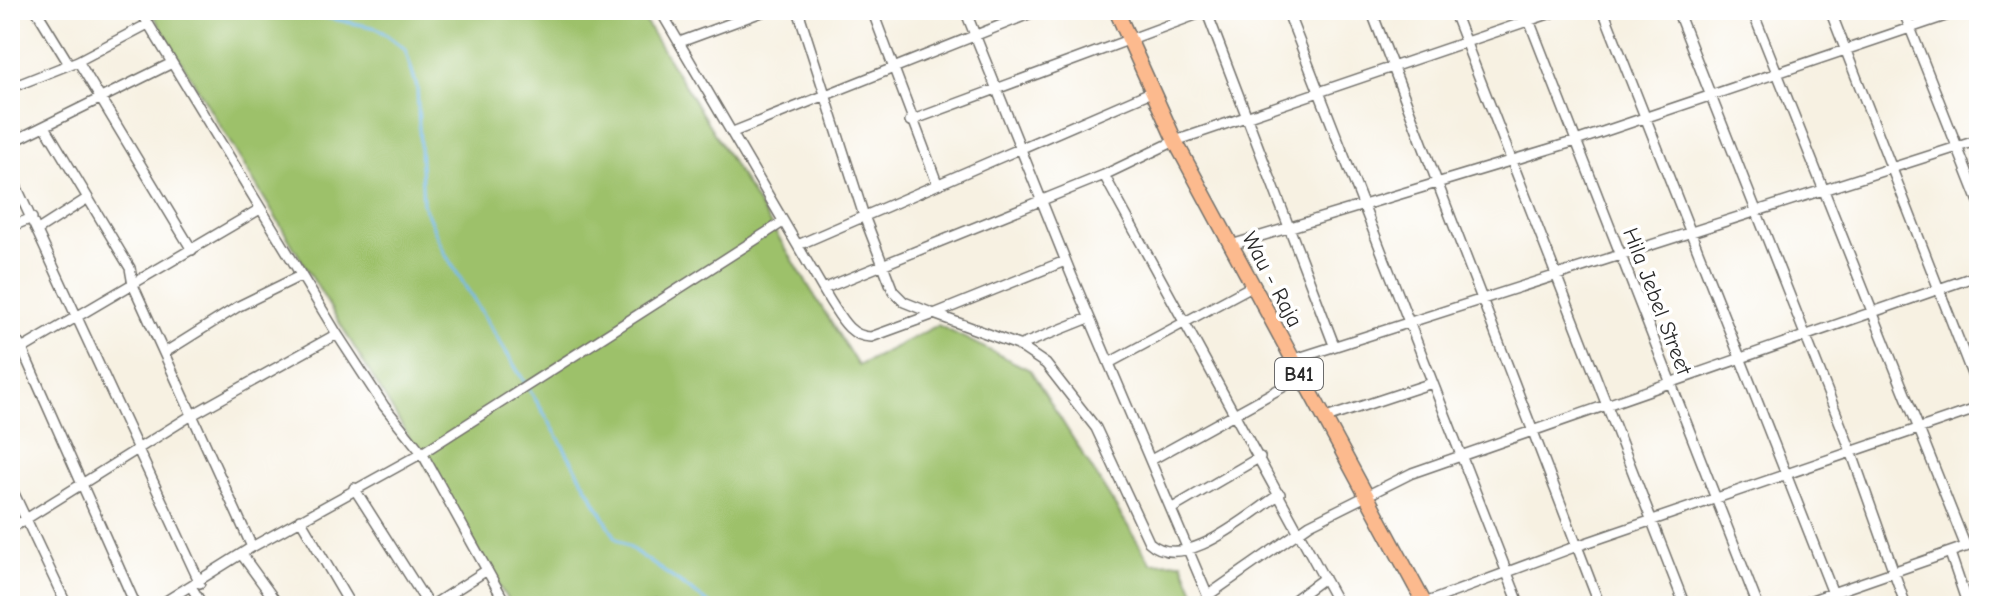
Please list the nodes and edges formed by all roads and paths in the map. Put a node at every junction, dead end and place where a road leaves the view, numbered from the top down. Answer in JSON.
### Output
{"nodes":[{"id":1,"x":19,"y":10,"type":"edge"},
{"id":2,"x":36,"y":10,"type":"edge"},
{"id":3,"x":140,"y":10,"type":"edge"},
{"id":4,"x":660,"y":10,"type":"edge"},
{"id":5,"x":767,"y":10,"type":"edge"},
{"id":6,"x":798,"y":10,"type":"edge"},
{"id":7,"x":872,"y":10,"type":"edge"},
{"id":8,"x":965,"y":10,"type":"edge"},
{"id":9,"x":1039,"y":10,"type":"edge"},
{"id":10,"x":1116,"y":10,"type":"edge"},
{"id":11,"x":1207,"y":10,"type":"edge"},
{"id":12,"x":1287,"y":10,"type":"edge"},
{"id":13,"x":1371,"y":10,"type":"edge"},
{"id":14,"x":1453,"y":10,"type":"edge"},
{"id":15,"x":1525,"y":10,"type":"edge"},
{"id":16,"x":1560,"y":10,"type":"edge"},
{"id":17,"x":1603,"y":10,"type":"edge"},
{"id":18,"x":1677,"y":10,"type":"edge"},
{"id":19,"x":1752,"y":10,"type":"edge"},
{"id":20,"x":1830,"y":10,"type":"edge"},
{"id":21,"x":1903,"y":10,"type":"edge"},
{"id":22,"x":1963,"y":10,"type":"edge"},
{"id":23,"x":10,"y":15,"type":"edge"},
{"id":24,"x":1529,"y":21,"type":"junction"},
{"id":25,"x":148,"y":24,"type":"junction"},
{"id":26,"x":1910,"y":28,"type":"junction"},
{"id":27,"x":975,"y":35,"type":"junction"},
{"id":28,"x":1129,"y":40,"type":"junction"},
{"id":29,"x":680,"y":42,"type":"junction"},
{"id":30,"x":1465,"y":43,"type":"junction"},
{"id":31,"x":1845,"y":48,"type":"junction"},
{"id":32,"x":74,"y":63,"type":"junction"},
{"id":33,"x":172,"y":63,"type":"junction"},
{"id":34,"x":892,"y":67,"type":"junction"},
{"id":35,"x":1393,"y":68,"type":"junction"},
{"id":36,"x":1776,"y":71,"type":"junction"},
{"id":37,"x":10,"y":88,"type":"edge"},
{"id":38,"x":997,"y":89,"type":"junction"},
{"id":39,"x":1151,"y":92,"type":"junction"},
{"id":40,"x":823,"y":93,"type":"junction"},
{"id":41,"x":1318,"y":93,"type":"junction"},
{"id":42,"x":1711,"y":94,"type":"junction"},
{"id":43,"x":102,"y":100,"type":"junction"},
{"id":44,"x":1246,"y":117,"type":"junction"},
{"id":45,"x":1643,"y":117,"type":"junction"},
{"id":46,"x":910,"y":121,"type":"junction"},
{"id":47,"x":46,"y":128,"type":"junction"},
{"id":48,"x":733,"y":132,"type":"junction"},
{"id":49,"x":1979,"y":140,"type":"edge"},
{"id":50,"x":1175,"y":141,"type":"junction"},
{"id":51,"x":1576,"y":141,"type":"junction"},
{"id":52,"x":10,"y":143,"type":"edge"},
{"id":53,"x":1957,"y":147,"type":"junction"},
{"id":54,"x":1021,"y":149,"type":"junction"},
{"id":55,"x":1512,"y":161,"type":"junction"},
{"id":56,"x":1892,"y":168,"type":"junction"},
{"id":57,"x":10,"y":173,"type":"edge"},
{"id":58,"x":1104,"y":175,"type":"junction"},
{"id":59,"x":937,"y":183,"type":"junction"},
{"id":60,"x":1437,"y":183,"type":"junction"},
{"id":61,"x":1823,"y":190,"type":"junction"},
{"id":62,"x":88,"y":198,"type":"junction"},
{"id":63,"x":1041,"y":200,"type":"junction"},
{"id":64,"x":1979,"y":202,"type":"edge"},
{"id":65,"x":1362,"y":206,"type":"junction"},
{"id":66,"x":260,"y":209,"type":"junction"},
{"id":67,"x":1756,"y":211,"type":"junction"},
{"id":68,"x":864,"y":216,"type":"junction"},
{"id":69,"x":32,"y":218,"type":"junction"},
{"id":70,"x":783,"y":222,"type":"junction"},
{"id":71,"x":10,"y":227,"type":"edge"},
{"id":72,"x":1290,"y":229,"type":"junction"},
{"id":73,"x":38,"y":230,"type":"junction"},
{"id":74,"x":1688,"y":233,"type":"junction"},
{"id":75,"x":798,"y":245,"type":"junction"},
{"id":76,"x":1231,"y":245,"type":"junction"},
{"id":77,"x":192,"y":250,"type":"junction"},
{"id":78,"x":1620,"y":254,"type":"junction"},
{"id":79,"x":1065,"y":261,"type":"junction"},
{"id":80,"x":883,"y":267,"type":"junction"},
{"id":81,"x":1557,"y":274,"type":"junction"},
{"id":82,"x":1979,"y":275,"type":"edge"},
{"id":83,"x":300,"y":276,"type":"junction"},
{"id":84,"x":133,"y":285,"type":"junction"},
{"id":85,"x":1252,"y":286,"type":"junction"},
{"id":86,"x":823,"y":289,"type":"junction"},
{"id":87,"x":1939,"y":289,"type":"junction"},
{"id":88,"x":1481,"y":298,"type":"junction"},
{"id":89,"x":1872,"y":312,"type":"junction"},
{"id":90,"x":934,"y":314,"type":"junction"},
{"id":91,"x":76,"y":318,"type":"junction"},
{"id":92,"x":1089,"y":318,"type":"junction"},
{"id":93,"x":1408,"y":322,"type":"junction"},
{"id":94,"x":1185,"y":323,"type":"junction"},
{"id":95,"x":10,"y":330,"type":"edge"},
{"id":96,"x":337,"y":334,"type":"junction"},
{"id":97,"x":1805,"y":335,"type":"junction"},
{"id":98,"x":1334,"y":345,"type":"junction"},
{"id":99,"x":1019,"y":346,"type":"junction"},
{"id":100,"x":22,"y":349,"type":"junction"},
{"id":101,"x":164,"y":353,"type":"junction"},
{"id":102,"x":10,"y":356,"type":"edge"},
{"id":103,"x":1740,"y":358,"type":"junction"},
{"id":104,"x":1292,"y":360,"type":"junction"},
{"id":105,"x":1109,"y":363,"type":"junction"},
{"id":106,"x":1301,"y":377,"type":"junction"},
{"id":107,"x":1671,"y":382,"type":"junction"},
{"id":108,"x":1432,"y":383,"type":"junction"},
{"id":109,"x":1979,"y":392,"type":"edge"},
{"id":110,"x":1607,"y":404,"type":"junction"},
{"id":111,"x":1979,"y":408,"type":"edge"},
{"id":112,"x":1236,"y":413,"type":"junction"},
{"id":113,"x":192,"y":415,"type":"junction"},
{"id":114,"x":1323,"y":419,"type":"junction"},
{"id":115,"x":1919,"y":428,"type":"junction"},
{"id":116,"x":1532,"y":430,"type":"junction"},
{"id":117,"x":137,"y":450,"type":"junction"},
{"id":118,"x":1851,"y":451,"type":"junction"},
{"id":119,"x":422,"y":453,"type":"junction"},
{"id":120,"x":1460,"y":455,"type":"junction"},
{"id":121,"x":1260,"y":457,"type":"junction"},
{"id":122,"x":1151,"y":460,"type":"junction"},
{"id":123,"x":1785,"y":474,"type":"junction"},
{"id":124,"x":82,"y":484,"type":"junction"},
{"id":125,"x":10,"y":485,"type":"edge"},
{"id":126,"x":354,"y":488,"type":"junction"},
{"id":127,"x":1280,"y":494,"type":"junction"},
{"id":128,"x":1365,"y":494,"type":"junction"},
{"id":129,"x":1716,"y":498,"type":"junction"},
{"id":130,"x":1171,"y":509,"type":"junction"},
{"id":131,"x":28,"y":518,"type":"junction"},
{"id":132,"x":300,"y":519,"type":"junction"},
{"id":133,"x":1652,"y":520,"type":"junction"},
{"id":134,"x":10,"y":529,"type":"edge"},
{"id":135,"x":1300,"y":531,"type":"junction"},
{"id":136,"x":1979,"y":542,"type":"edge"},
{"id":137,"x":1577,"y":546,"type":"junction"},
{"id":138,"x":252,"y":547,"type":"junction"},
{"id":139,"x":1966,"y":547,"type":"junction"},
{"id":140,"x":1188,"y":552,"type":"junction"},
{"id":141,"x":1950,"y":553,"type":"junction"},
{"id":142,"x":242,"y":555,"type":"junction"},
{"id":143,"x":487,"y":570,"type":"junction"},
{"id":144,"x":1505,"y":572,"type":"junction"},
{"id":145,"x":1895,"y":572,"type":"junction"},
{"id":146,"x":1324,"y":578,"type":"junction"},
{"id":147,"x":196,"y":585,"type":"junction"},
{"id":148,"x":1832,"y":592,"type":"junction"},
{"id":149,"x":1209,"y":601,"type":"edge"},
{"id":150,"x":1423,"y":605,"type":"edge"},
{"id":151,"x":67,"y":606,"type":"edge"},
{"id":152,"x":136,"y":606,"type":"edge"},
{"id":153,"x":158,"y":606,"type":"edge"},
{"id":154,"x":203,"y":606,"type":"edge"},
{"id":155,"x":279,"y":606,"type":"edge"},
{"id":156,"x":351,"y":606,"type":"edge"},
{"id":157,"x":430,"y":606,"type":"edge"},
{"id":158,"x":507,"y":606,"type":"edge"},
{"id":159,"x":1286,"y":606,"type":"edge"},
{"id":160,"x":1339,"y":606,"type":"edge"},
{"id":161,"x":1520,"y":606,"type":"edge"},
{"id":162,"x":1600,"y":606,"type":"edge"},
{"id":163,"x":1685,"y":606,"type":"edge"},
{"id":164,"x":1758,"y":606,"type":"edge"},
{"id":165,"x":1795,"y":606,"type":"edge"},
{"id":166,"x":1838,"y":606,"type":"edge"},
{"id":167,"x":1906,"y":606,"type":"edge"},
{"id":168,"x":1968,"y":606,"type":"edge"}],
"edges":[{"from":1,"to":23,"type":"street"},
{"from":2,"to":32,"type":"street"},
{"from":3,"to":25,"type":"street"},
{"from":4,"to":29,"type":"street"},
{"from":5,"to":29,"type":"street"},
{"from":6,"to":40,"type":"street"},
{"from":7,"to":34,"type":"street"},
{"from":8,"to":27,"type":"street"},
{"from":9,"to":27,"type":"street"},
{"from":10,"to":28,"type":"main road","name":"Wau - Raja","number":"B41"},
{"from":11,"to":28,"type":"street"},
{"from":11,"to":44,"type":"street"},
{"from":12,"to":41,"type":"street"},
{"from":13,"to":35,"type":"street"},
{"from":14,"to":30,"type":"street"},
{"from":15,"to":24,"type":"street","name":"Hila Jebel Street"},
{"from":16,"to":24,"type":"street"},
{"from":17,"to":45,"type":"street"},
{"from":18,"to":42,"type":"street"},
{"from":19,"to":36,"type":"street"},
{"from":20,"to":31,"type":"street"},
{"from":21,"to":26,"type":"street"},
{"from":22,"to":26,"type":"street"},
{"from":24,"to":30,"type":"street"},
{"from":24,"to":51,"type":"street","name":"Hila Jebel Street"},
{"from":25,"to":32,"type":"street"},
{"from":25,"to":33,"type":"street"},
{"from":26,"to":31,"type":"street"},
{"from":26,"to":53,"type":"street"},
{"from":27,"to":34,"type":"street"},
{"from":27,"to":38,"type":"street"},
{"from":28,"to":38,"type":"street"},
{"from":28,"to":39,"type":"main road","name":"Wau - Raja","number":"B41"},
{"from":29,"to":48,"type":"street"},
{"from":30,"to":35,"type":"street"},
{"from":30,"to":55,"type":"street"},
{"from":31,"to":36,"type":"street"},
{"from":31,"to":56,"type":"street"},
{"from":32,"to":37,"type":"street"},
{"from":32,"to":43,"type":"street"},
{"from":33,"to":43,"type":"street"},
{"from":33,"to":66,"type":"street"},
{"from":34,"to":40,"type":"street"},
{"from":34,"to":46,"type":"street"},
{"from":35,"to":41,"type":"street"},
{"from":35,"to":60,"type":"street"},
{"from":36,"to":42,"type":"street"},
{"from":36,"to":61,"type":"street"},
{"from":38,"to":46,"type":"street"},
{"from":38,"to":54,"type":"street"},
{"from":39,"to":50,"type":"main road","name":"Wau - Raja","number":"B41"},
{"from":39,"to":54,"type":"street"},
{"from":40,"to":48,"type":"street"},
{"from":40,"to":68,"type":"street"},
{"from":41,"to":44,"type":"street"},
{"from":41,"to":65,"type":"street"},
{"from":42,"to":45,"type":"street"},
{"from":42,"to":67,"type":"street"},
{"from":43,"to":47,"type":"street"},
{"from":43,"to":77,"type":"street"},
{"from":44,"to":50,"type":"street"},
{"from":44,"to":72,"type":"street"},
{"from":45,"to":51,"type":"street"},
{"from":45,"to":74,"type":"street"},
{"from":46,"to":59,"type":"street"},
{"from":47,"to":52,"type":"street"},
{"from":47,"to":62,"type":"street"},
{"from":48,"to":70,"type":"street"},
{"from":49,"to":53,"type":"street"},
{"from":50,"to":58,"type":"street"},
{"from":50,"to":76,"type":"main road","name":"Wau - Raja","number":"B41"},
{"from":51,"to":55,"type":"street"},
{"from":51,"to":78,"type":"street","name":"Hila Jebel Street"},
{"from":53,"to":56,"type":"street"},
{"from":53,"to":64,"type":"street"},
{"from":54,"to":59,"type":"street"},
{"from":54,"to":63,"type":"street"},
{"from":55,"to":60,"type":"street"},
{"from":55,"to":81,"type":"street"},
{"from":56,"to":61,"type":"street"},
{"from":56,"to":87,"type":"street"},
{"from":57,"to":69,"type":"street"},
{"from":58,"to":63,"type":"street"},
{"from":58,"to":94,"type":"street"},
{"from":59,"to":68,"type":"street"},
{"from":60,"to":65,"type":"street"},
{"from":60,"to":88,"type":"street"},
{"from":61,"to":67,"type":"street"},
{"from":61,"to":89,"type":"street"},
{"from":62,"to":73,"type":"street"},
{"from":62,"to":84,"type":"street"},
{"from":63,"to":79,"type":"street"},
{"from":63,"to":80,"type":"street"},
{"from":65,"to":72,"type":"street"},
{"from":65,"to":93,"type":"street"},
{"from":66,"to":77,"type":"street"},
{"from":66,"to":83,"type":"street"},
{"from":67,"to":74,"type":"street"},
{"from":67,"to":97,"type":"street"},
{"from":68,"to":75,"type":"street"},
{"from":68,"to":80,"type":"street"},
{"from":69,"to":71,"type":"street"},
{"from":69,"to":73,"type":"street"},
{"from":70,"to":75,"type":"street"},
{"from":70,"to":119,"type":"street"},
{"from":72,"to":76,"type":"street"},
{"from":72,"to":98,"type":"street"},
{"from":73,"to":91,"type":"street"},
{"from":74,"to":78,"type":"street"},
{"from":74,"to":103,"type":"street"},
{"from":75,"to":86,"type":"street"},
{"from":76,"to":85,"type":"main road","name":"Wau - Raja","number":"B41"},
{"from":77,"to":84,"type":"street"},
{"from":78,"to":81,"type":"street"},
{"from":78,"to":107,"type":"street","name":"Hila Jebel Street"},
{"from":79,"to":90,"type":"street"},
{"from":79,"to":92,"type":"street"},
{"from":80,"to":86,"type":"street"},
{"from":80,"to":90,"type":"street"},
{"from":81,"to":88,"type":"street"},
{"from":81,"to":110,"type":"street"},
{"from":82,"to":87,"type":"street"},
{"from":83,"to":96,"type":"street"},
{"from":83,"to":101,"type":"street"},
{"from":84,"to":91,"type":"street"},
{"from":84,"to":101,"type":"street"},
{"from":85,"to":94,"type":"street"},
{"from":85,"to":104,"type":"main road","name":"Wau - Raja","number":"B41"},
{"from":86,"to":90,"type":"street"},
{"from":87,"to":89,"type":"street"},
{"from":87,"to":109,"type":"street"},
{"from":88,"to":93,"type":"street"},
{"from":88,"to":116,"type":"street"},
{"from":89,"to":97,"type":"street"},
{"from":89,"to":115,"type":"street"},
{"from":90,"to":99,"type":"street"},
{"from":91,"to":100,"type":"street"},
{"from":91,"to":117,"type":"street"},
{"from":92,"to":99,"type":"street"},
{"from":92,"to":105,"type":"street"},
{"from":93,"to":98,"type":"street"},
{"from":93,"to":108,"type":"street"},
{"from":94,"to":105,"type":"street"},
{"from":94,"to":112,"type":"street"},
{"from":95,"to":100,"type":"street"},
{"from":96,"to":113,"type":"street"},
{"from":96,"to":119,"type":"street"},
{"from":97,"to":103,"type":"street"},
{"from":97,"to":118,"type":"street"},
{"from":98,"to":104,"type":"street"},
{"from":99,"to":140,"type":"street"},
{"from":100,"to":102,"type":"street"},
{"from":100,"to":124,"type":"street"},
{"from":101,"to":113,"type":"street"},
{"from":103,"to":107,"type":"street"},
{"from":103,"to":123,"type":"street"},
{"from":104,"to":106,"type":"main road","name":"Wau - Raja","number":"B41"},
{"from":105,"to":122,"type":"street"},
{"from":106,"to":112,"type":"street"},
{"from":106,"to":114,"type":"main road","name":"Wau - Raja","number":"B41"},
{"from":107,"to":110,"type":"street"},
{"from":107,"to":129,"type":"street","name":"Hila Jebel Street"},
{"from":108,"to":114,"type":"street"},
{"from":108,"to":120,"type":"street"},
{"from":110,"to":116,"type":"street"},
{"from":110,"to":133,"type":"street"},
{"from":111,"to":115,"type":"street"},
{"from":112,"to":121,"type":"street"},
{"from":112,"to":122,"type":"street"},
{"from":113,"to":117,"type":"street"},
{"from":113,"to":138,"type":"street"},
{"from":114,"to":128,"type":"main road","name":"Wau - Raja","number":"B41"},
{"from":115,"to":118,"type":"street"},
{"from":115,"to":139,"type":"street"},
{"from":116,"to":120,"type":"street"},
{"from":116,"to":137,"type":"street"},
{"from":117,"to":124,"type":"street"},
{"from":117,"to":147,"type":"street"},
{"from":118,"to":123,"type":"street"},
{"from":118,"to":145,"type":"street"},
{"from":119,"to":126,"type":"street"},
{"from":119,"to":143,"type":"street"},
{"from":120,"to":128,"type":"street"},
{"from":120,"to":144,"type":"street"},
{"from":121,"to":127,"type":"street"},
{"from":121,"to":130,"type":"street"},
{"from":122,"to":130,"type":"street"},
{"from":123,"to":129,"type":"street"},
{"from":123,"to":148,"type":"street"},
{"from":124,"to":131,"type":"street"},
{"from":124,"to":152,"type":"street"},
{"from":125,"to":131,"type":"street"},
{"from":126,"to":132,"type":"street"},
{"from":126,"to":157,"type":"street"},
{"from":127,"to":135,"type":"street"},
{"from":127,"to":140,"type":"street"},
{"from":128,"to":135,"type":"street"},
{"from":128,"to":150,"type":"main road","name":"Wau - Raja","number":"B41"},
{"from":129,"to":133,"type":"street"},
{"from":129,"to":164,"type":"street","name":"Hila Jebel Street"},
{"from":130,"to":140,"type":"street"},
{"from":131,"to":134,"type":"street"},
{"from":131,"to":151,"type":"street"},
{"from":132,"to":138,"type":"street"},
{"from":132,"to":156,"type":"street"},
{"from":133,"to":137,"type":"street"},
{"from":133,"to":163,"type":"street"},
{"from":135,"to":146,"type":"street"},
{"from":135,"to":149,"type":"street"},
{"from":136,"to":139,"type":"street"},
{"from":137,"to":144,"type":"street"},
{"from":137,"to":162,"type":"street"},
{"from":138,"to":142,"type":"street"},
{"from":139,"to":141,"type":"street"},
{"from":140,"to":149,"type":"street"},
{"from":141,"to":145,"type":"street"},
{"from":141,"to":168,"type":"street"},
{"from":142,"to":147,"type":"street"},
{"from":142,"to":155,"type":"street"},
{"from":143,"to":157,"type":"street"},
{"from":143,"to":158,"type":"street"},
{"from":144,"to":150,"type":"street"},
{"from":144,"to":161,"type":"street"},
{"from":145,"to":148,"type":"street"},
{"from":145,"to":167,"type":"street"},
{"from":146,"to":159,"type":"street"},
{"from":146,"to":160,"type":"street"},
{"from":147,"to":153,"type":"street"},
{"from":147,"to":154,"type":"street"},
{"from":148,"to":165,"type":"street"},
{"from":148,"to":166,"type":"street"}]}
